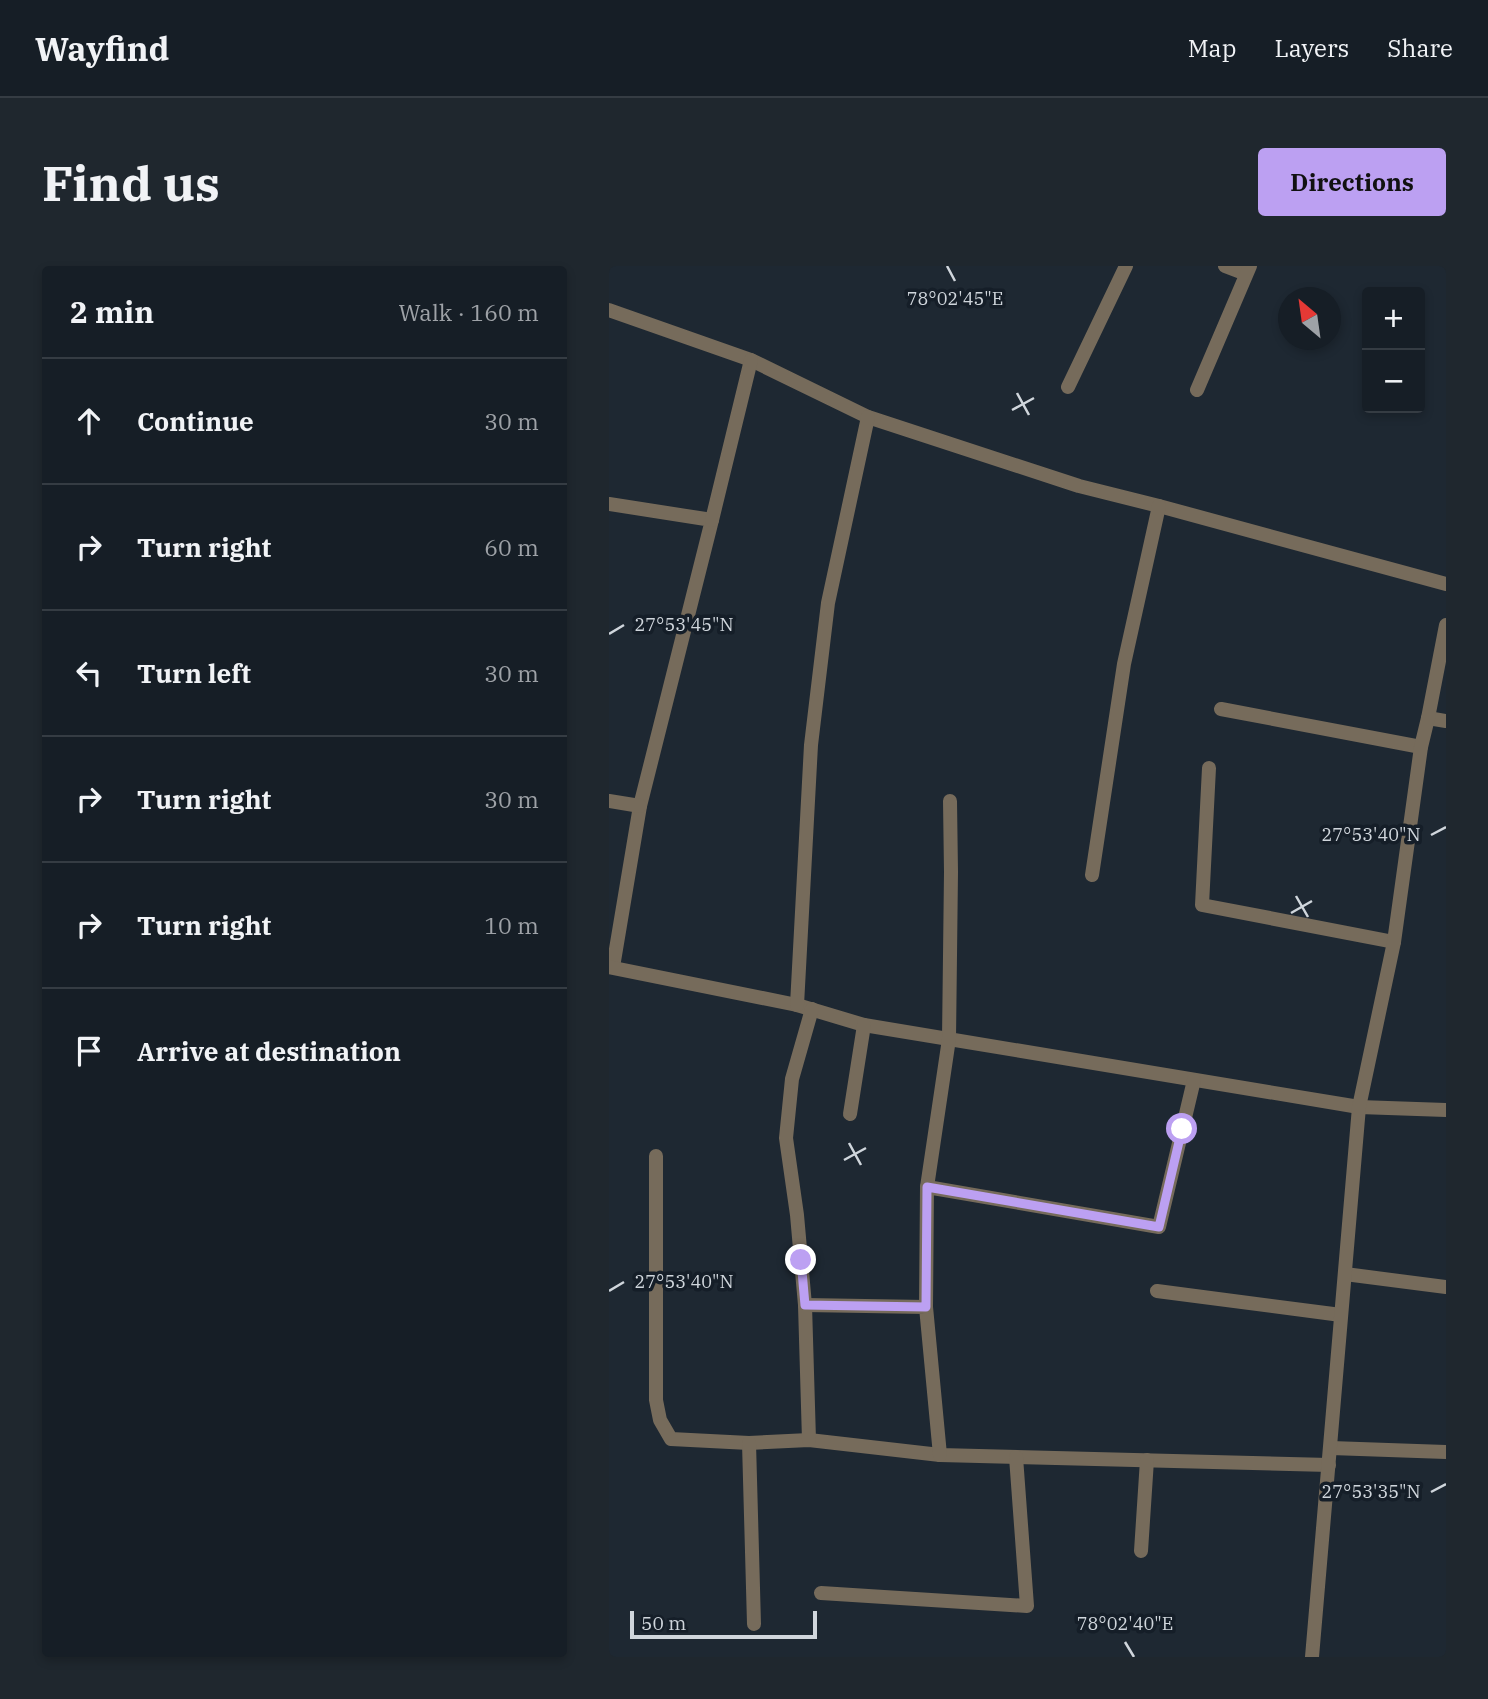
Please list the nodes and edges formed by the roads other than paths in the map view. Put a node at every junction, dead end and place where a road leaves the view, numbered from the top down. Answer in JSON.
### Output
{"nodes":[{"id":1,"x":1126,"y":266,"type":"edge"},
{"id":2,"x":1225,"y":266,"type":"edge"},
{"id":3,"x":1248,"y":270,"type":"edge"},
{"id":4,"x":609,"y":310,"type":"edge"},
{"id":5,"x":751,"y":360,"type":"junction"},
{"id":6,"x":1068,"y":387,"type":"dead end"},
{"id":7,"x":1197,"y":390,"type":"dead end"},
{"id":8,"x":868,"y":417,"type":"junction"},
{"id":9,"x":609,"y":504,"type":"edge"},
{"id":10,"x":1159,"y":506,"type":"junction"},
{"id":11,"x":712,"y":520,"type":"junction"},
{"id":12,"x":1446,"y":584,"type":"edge"},
{"id":13,"x":1446,"y":625,"type":"edge"},
{"id":14,"x":1221,"y":709,"type":"dead end"},
{"id":15,"x":1428,"y":718,"type":"junction"},
{"id":16,"x":1446,"y":721,"type":"edge"},
{"id":17,"x":1421,"y":747,"type":"junction"},
{"id":18,"x":1209,"y":768,"type":"dead end"},
{"id":19,"x":609,"y":801,"type":"edge"},
{"id":20,"x":950,"y":801,"type":"dead end"},
{"id":21,"x":640,"y":806,"type":"junction"},
{"id":22,"x":1092,"y":876,"type":"dead end"},
{"id":23,"x":1394,"y":942,"type":"junction"},
{"id":24,"x":611,"y":967,"type":"edge"},
{"id":25,"x":797,"y":1005,"type":"junction"},
{"id":26,"x":812,"y":1009,"type":"junction"},
{"id":27,"x":864,"y":1025,"type":"junction"},
{"id":28,"x":949,"y":1039,"type":"junction"},
{"id":29,"x":1194,"y":1080,"type":"junction"},
{"id":30,"x":1359,"y":1107,"type":"junction"},
{"id":31,"x":1446,"y":1110,"type":"edge"},
{"id":32,"x":850,"y":1114,"type":"dead end"},
{"id":33,"x":656,"y":1156,"type":"dead end"},
{"id":34,"x":927,"y":1187,"type":"junction"},
{"id":35,"x":1345,"y":1274,"type":"junction"},
{"id":36,"x":1446,"y":1287,"type":"edge"},
{"id":37,"x":1157,"y":1291,"type":"dead end"},
{"id":38,"x":805,"y":1305,"type":"junction"},
{"id":39,"x":926,"y":1307,"type":"junction"},
{"id":40,"x":1342,"y":1315,"type":"junction"},
{"id":41,"x":809,"y":1440,"type":"junction"},
{"id":42,"x":749,"y":1443,"type":"junction"},
{"id":43,"x":1331,"y":1448,"type":"junction"},
{"id":44,"x":1446,"y":1452,"type":"edge"},
{"id":45,"x":940,"y":1455,"type":"junction"},
{"id":46,"x":1016,"y":1457,"type":"junction"},
{"id":47,"x":1147,"y":1460,"type":"junction"},
{"id":48,"x":1329,"y":1465,"type":"junction"},
{"id":49,"x":1141,"y":1552,"type":"dead end"},
{"id":50,"x":821,"y":1593,"type":"dead end"},
{"id":51,"x":754,"y":1624,"type":"dead end"},
{"id":52,"x":1313,"y":1657,"type":"edge"}],
"edges":[{"from":1,"to":6,"type":"street"},
{"from":2,"to":3,"type":"street"},
{"from":3,"to":7,"type":"street"},
{"from":4,"to":5,"type":"street"},
{"from":5,"to":8,"type":"street"},
{"from":5,"to":11,"type":"street"},
{"from":8,"to":10,"type":"street"},
{"from":8,"to":25,"type":"street"},
{"from":9,"to":11,"type":"street"},
{"from":10,"to":12,"type":"street"},
{"from":10,"to":22,"type":"street"},
{"from":11,"to":21,"type":"street"},
{"from":13,"to":15,"type":"street"},
{"from":14,"to":17,"type":"street"},
{"from":15,"to":16,"type":"street"},
{"from":15,"to":17,"type":"street"},
{"from":17,"to":23,"type":"street"},
{"from":18,"to":23,"type":"street"},
{"from":19,"to":21,"type":"street"},
{"from":20,"to":28,"type":"street"},
{"from":21,"to":24,"type":"street"},
{"from":23,"to":30,"type":"street"},
{"from":24,"to":25,"type":"street"},
{"from":25,"to":26,"type":"street"},
{"from":26,"to":27,"type":"street"},
{"from":26,"to":38,"type":"street"},
{"from":27,"to":28,"type":"street"},
{"from":27,"to":32,"type":"street"},
{"from":28,"to":29,"type":"street"},
{"from":28,"to":34,"type":"street"},
{"from":29,"to":30,"type":"street"},
{"from":29,"to":34,"type":"street"},
{"from":30,"to":31,"type":"street"},
{"from":30,"to":35,"type":"street"},
{"from":33,"to":42,"type":"street"},
{"from":34,"to":39,"type":"street"},
{"from":35,"to":36,"type":"street"},
{"from":35,"to":40,"type":"street"},
{"from":37,"to":40,"type":"street"},
{"from":38,"to":39,"type":"street"},
{"from":38,"to":41,"type":"street"},
{"from":39,"to":45,"type":"street"},
{"from":40,"to":43,"type":"street"},
{"from":41,"to":42,"type":"street"},
{"from":41,"to":45,"type":"street"},
{"from":42,"to":51,"type":"street"},
{"from":43,"to":44,"type":"street"},
{"from":43,"to":48,"type":"street"},
{"from":45,"to":46,"type":"street"},
{"from":46,"to":47,"type":"street"},
{"from":46,"to":50,"type":"street"},
{"from":47,"to":48,"type":"street"},
{"from":47,"to":49,"type":"street"},
{"from":48,"to":52,"type":"street"}]}
